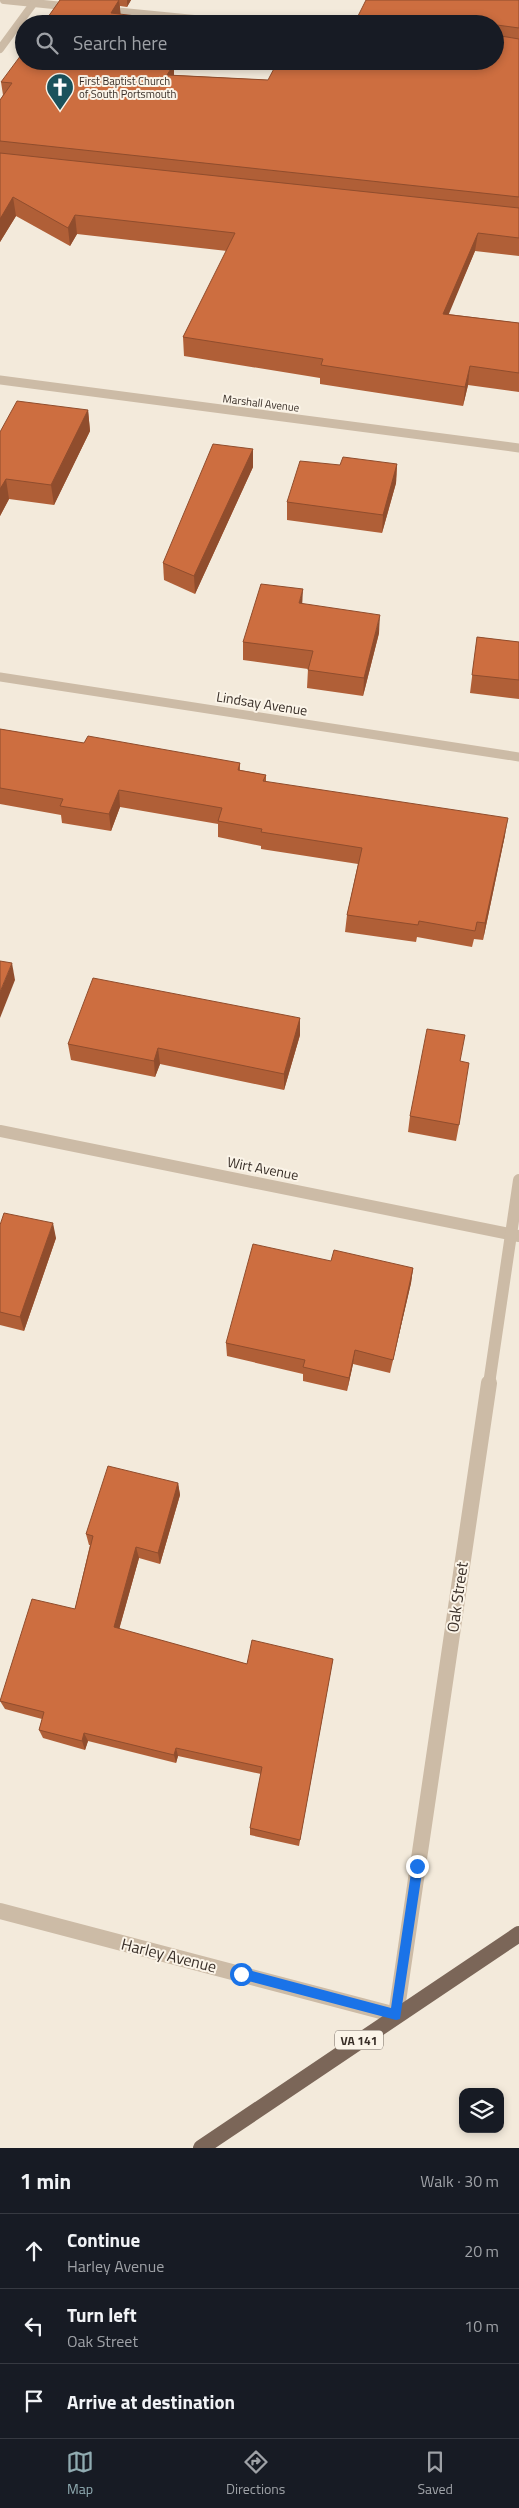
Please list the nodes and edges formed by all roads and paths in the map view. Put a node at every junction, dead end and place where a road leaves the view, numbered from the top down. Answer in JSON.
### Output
{"nodes":[{"id":1,"x":4,"y":0,"type":"edge"},
{"id":2,"x":35,"y":2,"type":"edge"},
{"id":3,"x":82,"y":8,"type":"edge"},
{"id":4,"x":92,"y":9,"type":"edge"},
{"id":5,"x":26,"y":15,"type":"edge"},
{"id":6,"x":153,"y":15,"type":"edge"},
{"id":7,"x":15,"y":29,"type":"edge"},
{"id":8,"x":0,"y":50,"type":"edge"},
{"id":9,"x":0,"y":380,"type":"edge"},
{"id":10,"x":519,"y":448,"type":"edge"},
{"id":11,"x":0,"y":678,"type":"edge"},
{"id":12,"x":519,"y":757,"type":"edge"},
{"id":13,"x":0,"y":1131,"type":"edge"},
{"id":14,"x":519,"y":1180,"type":"edge"},
{"id":15,"x":514,"y":1235,"type":"edge"},
{"id":16,"x":0,"y":1912,"type":"edge"},
{"id":17,"x":519,"y":1934,"type":"edge"},
{"id":18,"x":396,"y":2015,"type":"junction"},
{"id":19,"x":201,"y":2148,"type":"edge"}],
"edges":[{"from":1,"to":2,"type":"street"},
{"from":2,"to":3,"type":"street"},
{"from":2,"to":5,"type":"street"},
{"from":4,"to":6,"type":"street"},
{"from":7,"to":8,"type":"street"},
{"from":9,"to":10,"type":"street","name":"Marshall Avenue"},
{"from":11,"to":12,"type":"street","name":"Lindsay Avenue"},
{"from":13,"to":15,"type":"street","name":"Wirt Avenue"},
{"from":14,"to":15,"type":"street","name":"Oak Street"},
{"from":15,"to":18,"type":"street","name":"Oak Street"},
{"from":16,"to":18,"type":"street","name":"Harley Avenue"},
{"from":17,"to":18,"type":"main road","number":"VA 141"},
{"from":18,"to":19,"type":"main road","number":"VA 141"}]}
